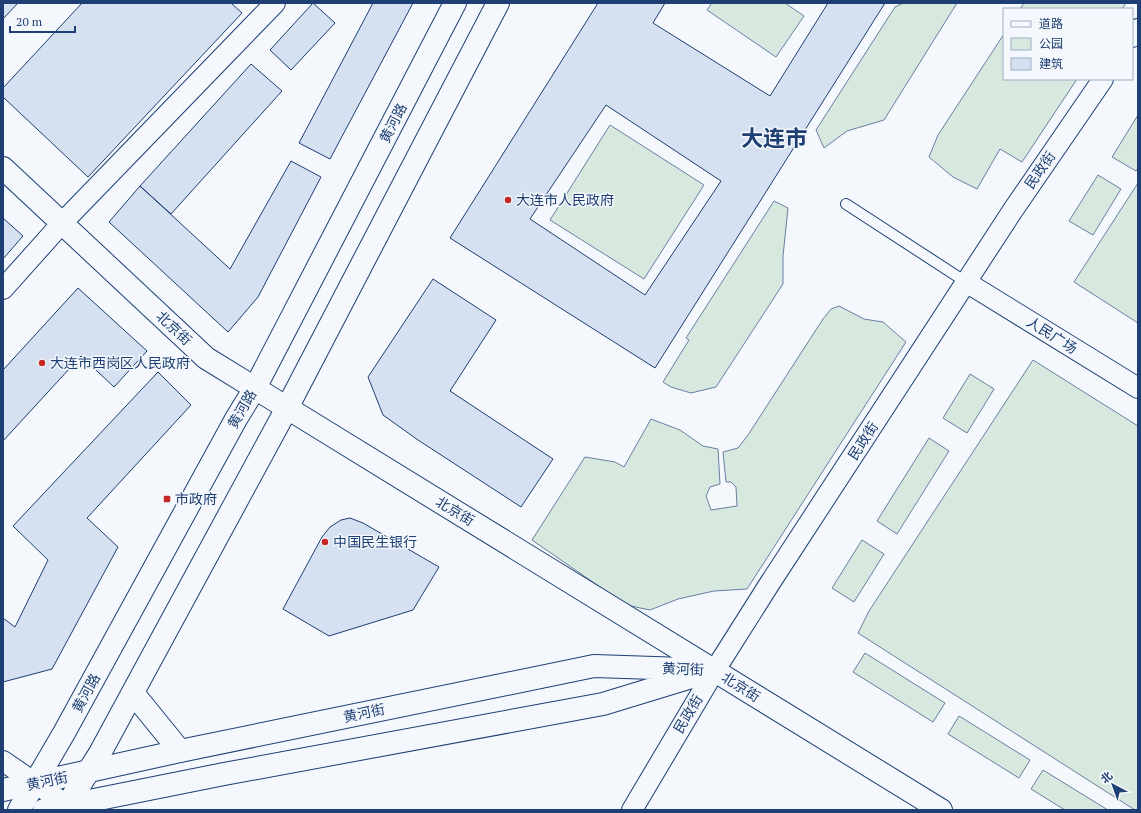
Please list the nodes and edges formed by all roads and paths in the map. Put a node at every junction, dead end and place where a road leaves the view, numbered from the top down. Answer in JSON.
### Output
{"nodes":[{"id":1,"x":275,"y":3,"type":"edge"},
{"id":2,"x":455,"y":3,"type":"edge"},
{"id":3,"x":498,"y":3,"type":"edge"},
{"id":4,"x":1102,"y":80,"type":"edge"},
{"id":5,"x":3,"y":168,"type":"edge"},
{"id":6,"x":846,"y":204,"type":"dead end"},
{"id":7,"x":62,"y":223,"type":"junction"},
{"id":8,"x":966,"y":282,"type":"junction"},
{"id":9,"x":3,"y":289,"type":"edge"},
{"id":10,"x":255,"y":388,"type":"junction"},
{"id":11,"x":1138,"y":388,"type":"edge"},
{"id":12,"x":287,"y":408,"type":"junction"},
{"id":13,"x":715,"y":670,"type":"junction"},
{"id":14,"x":133,"y":693,"type":"junction"},
{"id":15,"x":180,"y":751,"type":"junction"},
{"id":16,"x":3,"y":760,"type":"edge"},
{"id":17,"x":88,"y":772,"type":"junction"},
{"id":18,"x":34,"y":783,"type":"junction"},
{"id":19,"x":3,"y":790,"type":"edge"},
{"id":20,"x":68,"y":808,"type":"edge"},
{"id":21,"x":19,"y":810,"type":"edge"},
{"id":22,"x":44,"y":810,"type":"edge"},
{"id":23,"x":632,"y":810,"type":"edge"},
{"id":24,"x":941,"y":810,"type":"edge"}],
"edges":[{"from":1,"to":7,"type":"street"},
{"from":2,"to":10,"type":"main road","name":"黄河路"},
{"from":3,"to":12,"type":"main road"},
{"from":4,"to":8,"type":"street","name":"民政街"},
{"from":5,"to":7,"type":"main road","name":"北京街"},
{"from":6,"to":8,"type":"lane"},
{"from":7,"to":9,"type":"street"},
{"from":7,"to":10,"type":"main road","name":"北京街"},
{"from":8,"to":11,"type":"street","name":"人民广场"},
{"from":8,"to":13,"type":"street","name":"民政街"},
{"from":10,"to":12,"type":"main road","name":"北京街"},
{"from":10,"to":18,"type":"main road","name":"黄河路"},
{"from":12,"to":13,"type":"main road","name":"北京街"},
{"from":12,"to":14,"type":"main road"},
{"from":13,"to":15,"type":"main road","name":"黄河街"},
{"from":13,"to":20,"type":"main road","name":"黄河街"},
{"from":13,"to":23,"type":"street","name":"民政街"},
{"from":13,"to":24,"type":"main road","name":"北京街"},
{"from":14,"to":15,"type":"main road"},
{"from":14,"to":17,"type":"main road"},
{"from":15,"to":17,"type":"main road","name":"黄河街"},
{"from":16,"to":18,"type":"street"},
{"from":17,"to":18,"type":"main road","name":"黄河街"},
{"from":17,"to":20,"type":"main road"},
{"from":18,"to":19,"type":"main road","name":"黄河街"},
{"from":18,"to":20,"type":"street"},
{"from":18,"to":21,"type":"main road","name":"黄河路"},
{"from":20,"to":22,"type":"main road","name":"黄河街"}]}
